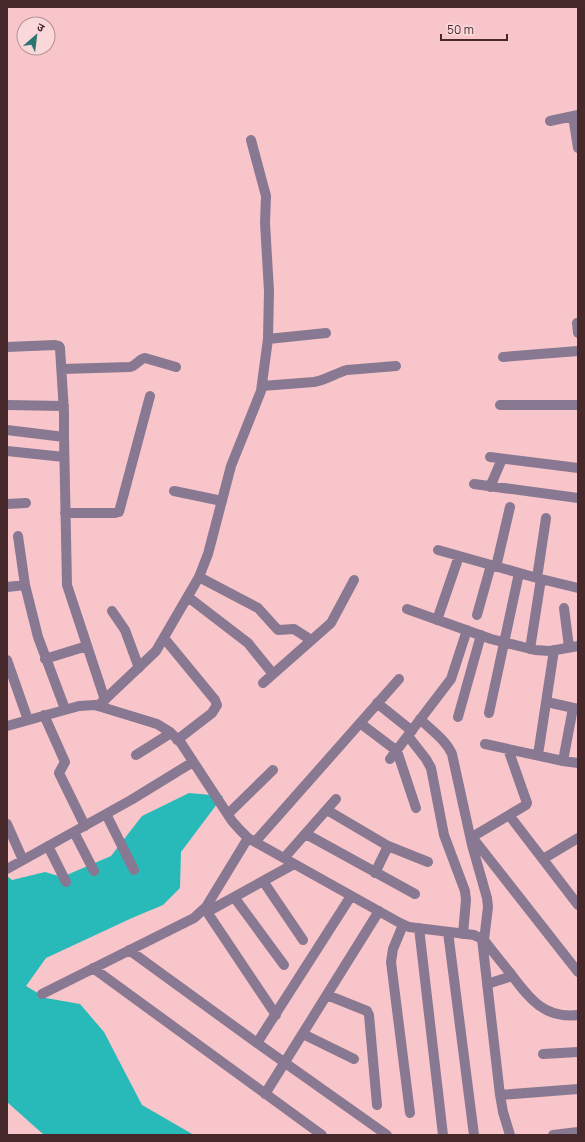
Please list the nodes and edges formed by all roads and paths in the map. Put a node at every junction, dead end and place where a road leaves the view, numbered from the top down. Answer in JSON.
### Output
{"nodes":[{"id":1,"x":575,"y":116,"type":"edge"},
{"id":2,"x":550,"y":121,"type":"dead end"},
{"id":3,"x":251,"y":140,"type":"dead end"},
{"id":4,"x":578,"y":148,"type":"edge"},
{"id":5,"x":326,"y":333,"type":"dead end"},
{"id":6,"x":268,"y":339,"type":"junction"},
{"id":7,"x":7,"y":347,"type":"edge"},
{"id":8,"x":578,"y":351,"type":"edge"},
{"id":9,"x":503,"y":357,"type":"dead end"},
{"id":10,"x":396,"y":366,"type":"dead end"},
{"id":11,"x":176,"y":367,"type":"dead end"},
{"id":12,"x":62,"y":369,"type":"junction"},
{"id":13,"x":262,"y":386,"type":"junction"},
{"id":14,"x":150,"y":396,"type":"dead end"},
{"id":15,"x":7,"y":405,"type":"edge"},
{"id":16,"x":500,"y":405,"type":"dead end"},
{"id":17,"x":578,"y":405,"type":"edge"},
{"id":18,"x":64,"y":406,"type":"junction"},
{"id":19,"x":7,"y":430,"type":"edge"},
{"id":20,"x":64,"y":437,"type":"junction"},
{"id":21,"x":7,"y":450,"type":"edge"},
{"id":22,"x":64,"y":457,"type":"junction"},
{"id":23,"x":490,"y":457,"type":"dead end"},
{"id":24,"x":502,"y":459,"type":"junction"},
{"id":25,"x":578,"y":468,"type":"edge"},
{"id":26,"x":474,"y":484,"type":"dead end"},
{"id":27,"x":490,"y":487,"type":"junction"},
{"id":28,"x":174,"y":491,"type":"dead end"},
{"id":29,"x":578,"y":498,"type":"edge"},
{"id":30,"x":222,"y":501,"type":"junction"},
{"id":31,"x":26,"y":503,"type":"dead end"},
{"id":32,"x":7,"y":504,"type":"edge"},
{"id":33,"x":510,"y":507,"type":"dead end"},
{"id":34,"x":65,"y":513,"type":"junction"},
{"id":35,"x":546,"y":518,"type":"dead end"},
{"id":36,"x":18,"y":536,"type":"dead end"},
{"id":37,"x":438,"y":550,"type":"dead end"},
{"id":38,"x":459,"y":556,"type":"junction"},
{"id":39,"x":494,"y":566,"type":"junction"},
{"id":40,"x":518,"y":573,"type":"junction"},
{"id":41,"x":199,"y":577,"type":"junction"},
{"id":42,"x":539,"y":579,"type":"junction"},
{"id":43,"x":354,"y":580,"type":"dead end"},
{"id":44,"x":25,"y":585,"type":"junction"},
{"id":45,"x":7,"y":587,"type":"edge"},
{"id":46,"x":578,"y":588,"type":"edge"},
{"id":47,"x":188,"y":597,"type":"junction"},
{"id":48,"x":564,"y":608,"type":"dead end"},
{"id":49,"x":408,"y":609,"type":"dead end"},
{"id":50,"x":112,"y":611,"type":"dead end"},
{"id":51,"x":477,"y":615,"type":"dead end"},
{"id":52,"x":437,"y":620,"type":"junction"},
{"id":53,"x":467,"y":630,"type":"junction"},
{"id":54,"x":481,"y":635,"type":"junction"},
{"id":55,"x":164,"y":638,"type":"junction"},
{"id":56,"x":311,"y":640,"type":"junction"},
{"id":57,"x":504,"y":642,"type":"junction"},
{"id":58,"x":87,"y":646,"type":"junction"},
{"id":59,"x":574,"y":646,"type":"edge"},
{"id":60,"x":530,"y":649,"type":"junction"},
{"id":61,"x":554,"y":650,"type":"junction"},
{"id":62,"x":45,"y":659,"type":"junction"},
{"id":63,"x":7,"y":660,"type":"edge"},
{"id":64,"x":139,"y":668,"type":"junction"},
{"id":65,"x":273,"y":674,"type":"junction"},
{"id":66,"x":399,"y":679,"type":"dead end"},
{"id":67,"x":263,"y":683,"type":"dead end"},
{"id":68,"x":547,"y":702,"type":"junction"},
{"id":69,"x":101,"y":703,"type":"junction"},
{"id":70,"x":377,"y":703,"type":"junction"},
{"id":71,"x":576,"y":708,"type":"edge"},
{"id":72,"x":65,"y":710,"type":"junction"},
{"id":73,"x":488,"y":714,"type":"dead end"},
{"id":74,"x":44,"y":716,"type":"junction"},
{"id":75,"x":458,"y":717,"type":"dead end"},
{"id":76,"x":420,"y":719,"type":"junction"},
{"id":77,"x":28,"y":720,"type":"junction"},
{"id":78,"x":360,"y":723,"type":"junction"},
{"id":79,"x":7,"y":726,"type":"edge"},
{"id":80,"x":410,"y":733,"type":"junction"},
{"id":81,"x":174,"y":736,"type":"junction"},
{"id":82,"x":485,"y":744,"type":"dead end"},
{"id":83,"x":508,"y":749,"type":"junction"},
{"id":84,"x":397,"y":751,"type":"junction"},
{"id":85,"x":136,"y":755,"type":"dead end"},
{"id":86,"x":538,"y":755,"type":"junction"},
{"id":87,"x":390,"y":759,"type":"dead end"},
{"id":88,"x":563,"y":761,"type":"junction"},
{"id":89,"x":193,"y":762,"type":"junction"},
{"id":90,"x":578,"y":763,"type":"edge"},
{"id":91,"x":273,"y":770,"type":"dead end"},
{"id":92,"x":336,"y":799,"type":"dead end"},
{"id":93,"x":416,"y":808,"type":"dead end"},
{"id":94,"x":327,"y":810,"type":"junction"},
{"id":95,"x":106,"y":814,"type":"junction"},
{"id":96,"x":228,"y":814,"type":"junction"},
{"id":97,"x":509,"y":815,"type":"junction"},
{"id":98,"x":7,"y":824,"type":"edge"},
{"id":99,"x":85,"y":826,"type":"junction"},
{"id":100,"x":74,"y":832,"type":"junction"},
{"id":101,"x":306,"y":834,"type":"junction"},
{"id":102,"x":470,"y":836,"type":"junction"},
{"id":103,"x":578,"y":838,"type":"edge"},
{"id":104,"x":252,"y":840,"type":"junction"},
{"id":105,"x":48,"y":846,"type":"junction"},
{"id":106,"x":388,"y":846,"type":"junction"},
{"id":107,"x":284,"y":858,"type":"junction"},
{"id":108,"x":543,"y":859,"type":"junction"},
{"id":109,"x":23,"y":860,"type":"junction"},
{"id":110,"x":428,"y":862,"type":"dead end"},
{"id":111,"x":294,"y":864,"type":"junction"},
{"id":112,"x":7,"y":869,"type":"edge"},
{"id":113,"x":134,"y":870,"type":"dead end"},
{"id":114,"x":94,"y":871,"type":"dead end"},
{"id":115,"x":375,"y":873,"type":"junction"},
{"id":116,"x":263,"y":881,"type":"junction"},
{"id":117,"x":66,"y":882,"type":"dead end"},
{"id":118,"x":415,"y":894,"type":"dead end"},
{"id":119,"x":352,"y":896,"type":"junction"},
{"id":120,"x":234,"y":897,"type":"junction"},
{"id":121,"x":578,"y":905,"type":"edge"},
{"id":122,"x":206,"y":910,"type":"junction"},
{"id":123,"x":379,"y":911,"type":"junction"},
{"id":124,"x":403,"y":924,"type":"junction"},
{"id":125,"x":419,"y":928,"type":"junction"},
{"id":126,"x":448,"y":932,"type":"junction"},
{"id":127,"x":463,"y":934,"type":"junction"},
{"id":128,"x":302,"y":940,"type":"dead end"},
{"id":129,"x":483,"y":940,"type":"junction"},
{"id":130,"x":129,"y":950,"type":"junction"},
{"id":131,"x":284,"y":965,"type":"dead end"},
{"id":132,"x":93,"y":968,"type":"junction"},
{"id":133,"x":578,"y":972,"type":"edge"},
{"id":134,"x":512,"y":976,"type":"junction"},
{"id":135,"x":487,"y":984,"type":"junction"},
{"id":136,"x":42,"y":994,"type":"dead end"},
{"id":137,"x":327,"y":995,"type":"junction"},
{"id":138,"x":276,"y":1015,"type":"junction"},
{"id":139,"x":578,"y":1015,"type":"edge"},
{"id":140,"x":303,"y":1034,"type":"junction"},
{"id":141,"x":257,"y":1043,"type":"junction"},
{"id":142,"x":578,"y":1052,"type":"edge"},
{"id":143,"x":543,"y":1054,"type":"dead end"},
{"id":144,"x":354,"y":1059,"type":"dead end"},
{"id":145,"x":285,"y":1063,"type":"junction"},
{"id":146,"x":578,"y":1089,"type":"edge"},
{"id":147,"x":265,"y":1094,"type":"junction"},
{"id":148,"x":500,"y":1095,"type":"junction"},
{"id":149,"x":378,"y":1104,"type":"dead end"},
{"id":150,"x":410,"y":1113,"type":"dead end"},
{"id":151,"x":578,"y":1132,"type":"edge"},
{"id":152,"x":322,"y":1135,"type":"edge"},
{"id":153,"x":387,"y":1135,"type":"edge"},
{"id":154,"x":443,"y":1135,"type":"edge"},
{"id":155,"x":474,"y":1135,"type":"edge"},
{"id":156,"x":510,"y":1135,"type":"edge"},
{"id":157,"x":553,"y":1135,"type":"edge"}],
"edges":[{"from":1,"to":2,"type":"street"},
{"from":1,"to":4,"type":"street"},
{"from":3,"to":6,"type":"street"},
{"from":5,"to":6,"type":"street"},
{"from":6,"to":13,"type":"street"},
{"from":7,"to":12,"type":"street"},
{"from":8,"to":9,"type":"street"},
{"from":10,"to":13,"type":"street"},
{"from":11,"to":12,"type":"street"},
{"from":12,"to":18,"type":"street"},
{"from":13,"to":30,"type":"street"},
{"from":14,"to":34,"type":"street"},
{"from":15,"to":18,"type":"street"},
{"from":16,"to":17,"type":"street"},
{"from":18,"to":20,"type":"street"},
{"from":19,"to":20,"type":"street"},
{"from":20,"to":22,"type":"street"},
{"from":21,"to":22,"type":"street"},
{"from":22,"to":34,"type":"street"},
{"from":23,"to":24,"type":"street"},
{"from":24,"to":25,"type":"street"},
{"from":24,"to":27,"type":"street"},
{"from":26,"to":27,"type":"street"},
{"from":27,"to":29,"type":"street"},
{"from":28,"to":30,"type":"street"},
{"from":30,"to":41,"type":"street"},
{"from":31,"to":32,"type":"street"},
{"from":33,"to":39,"type":"street"},
{"from":34,"to":58,"type":"street"},
{"from":35,"to":42,"type":"street"},
{"from":36,"to":44,"type":"street"},
{"from":37,"to":38,"type":"street"},
{"from":38,"to":39,"type":"street"},
{"from":38,"to":52,"type":"street"},
{"from":39,"to":40,"type":"street"},
{"from":39,"to":51,"type":"street"},
{"from":40,"to":42,"type":"street"},
{"from":40,"to":57,"type":"street"},
{"from":41,"to":47,"type":"street"},
{"from":41,"to":56,"type":"street"},
{"from":42,"to":46,"type":"street"},
{"from":42,"to":60,"type":"street"},
{"from":43,"to":56,"type":"street"},
{"from":44,"to":45,"type":"street"},
{"from":44,"to":62,"type":"street"},
{"from":47,"to":55,"type":"street"},
{"from":47,"to":65,"type":"street"},
{"from":48,"to":59,"type":"street"},
{"from":49,"to":52,"type":"street"},
{"from":50,"to":64,"type":"street"},
{"from":52,"to":53,"type":"street"},
{"from":53,"to":54,"type":"street"},
{"from":53,"to":76,"type":"street"},
{"from":54,"to":57,"type":"street"},
{"from":54,"to":75,"type":"street"},
{"from":55,"to":64,"type":"street"},
{"from":55,"to":81,"type":"street"},
{"from":56,"to":65,"type":"street"},
{"from":57,"to":60,"type":"street"},
{"from":57,"to":73,"type":"street"},
{"from":58,"to":62,"type":"street"},
{"from":58,"to":69,"type":"street"},
{"from":59,"to":61,"type":"street"},
{"from":60,"to":61,"type":"street"},
{"from":61,"to":68,"type":"street"},
{"from":62,"to":72,"type":"street"},
{"from":63,"to":77,"type":"street"},
{"from":64,"to":69,"type":"street"},
{"from":65,"to":67,"type":"street"},
{"from":66,"to":70,"type":"street"},
{"from":68,"to":71,"type":"street"},
{"from":68,"to":86,"type":"street"},
{"from":69,"to":72,"type":"street"},
{"from":69,"to":81,"type":"street"},
{"from":70,"to":78,"type":"street"},
{"from":70,"to":80,"type":"street"},
{"from":71,"to":88,"type":"street"},
{"from":72,"to":74,"type":"street"},
{"from":74,"to":77,"type":"street"},
{"from":74,"to":99,"type":"street"},
{"from":76,"to":80,"type":"street"},
{"from":76,"to":102,"type":"street"},
{"from":77,"to":79,"type":"street"},
{"from":78,"to":84,"type":"street"},
{"from":78,"to":104,"type":"street"},
{"from":80,"to":84,"type":"street"},
{"from":80,"to":127,"type":"street"},
{"from":81,"to":85,"type":"street"},
{"from":81,"to":89,"type":"street"},
{"from":82,"to":83,"type":"street"},
{"from":83,"to":86,"type":"street"},
{"from":83,"to":97,"type":"street"},
{"from":84,"to":87,"type":"street"},
{"from":84,"to":93,"type":"street"},
{"from":86,"to":88,"type":"street"},
{"from":88,"to":90,"type":"street"},
{"from":89,"to":95,"type":"street"},
{"from":89,"to":96,"type":"street"},
{"from":91,"to":96,"type":"street"},
{"from":92,"to":94,"type":"street"},
{"from":94,"to":101,"type":"street"},
{"from":94,"to":106,"type":"street"},
{"from":95,"to":99,"type":"street"},
{"from":95,"to":113,"type":"street"},
{"from":96,"to":104,"type":"street"},
{"from":97,"to":102,"type":"street"},
{"from":97,"to":108,"type":"street"},
{"from":98,"to":109,"type":"street"},
{"from":99,"to":100,"type":"street"},
{"from":100,"to":105,"type":"street"},
{"from":100,"to":114,"type":"street"},
{"from":101,"to":107,"type":"street"},
{"from":101,"to":115,"type":"street"},
{"from":102,"to":129,"type":"street"},
{"from":102,"to":133,"type":"street"},
{"from":103,"to":108,"type":"street"},
{"from":104,"to":107,"type":"street"},
{"from":104,"to":122,"type":"street"},
{"from":105,"to":109,"type":"street"},
{"from":105,"to":117,"type":"street"},
{"from":106,"to":110,"type":"street"},
{"from":106,"to":115,"type":"street"},
{"from":107,"to":111,"type":"street"},
{"from":108,"to":121,"type":"street"},
{"from":109,"to":112,"type":"street"},
{"from":111,"to":116,"type":"street"},
{"from":111,"to":119,"type":"street"},
{"from":115,"to":118,"type":"street"},
{"from":116,"to":120,"type":"street"},
{"from":116,"to":128,"type":"street"},
{"from":119,"to":123,"type":"street"},
{"from":119,"to":138,"type":"street"},
{"from":120,"to":122,"type":"street"},
{"from":120,"to":131,"type":"street"},
{"from":122,"to":130,"type":"street"},
{"from":122,"to":138,"type":"street"},
{"from":123,"to":124,"type":"street"},
{"from":123,"to":137,"type":"street"},
{"from":124,"to":125,"type":"street"},
{"from":124,"to":150,"type":"street"},
{"from":125,"to":126,"type":"street"},
{"from":125,"to":154,"type":"street"},
{"from":126,"to":127,"type":"street"},
{"from":126,"to":155,"type":"street"},
{"from":127,"to":129,"type":"street"},
{"from":129,"to":134,"type":"street"},
{"from":129,"to":135,"type":"street"},
{"from":130,"to":132,"type":"street"},
{"from":130,"to":141,"type":"street"},
{"from":132,"to":136,"type":"street"},
{"from":132,"to":147,"type":"street"},
{"from":134,"to":135,"type":"street"},
{"from":134,"to":139,"type":"street"},
{"from":135,"to":148,"type":"street"},
{"from":137,"to":140,"type":"street"},
{"from":137,"to":149,"type":"street"},
{"from":138,"to":141,"type":"street"},
{"from":140,"to":144,"type":"street"},
{"from":140,"to":145,"type":"street"},
{"from":141,"to":145,"type":"street"},
{"from":142,"to":143,"type":"street"},
{"from":145,"to":147,"type":"street"},
{"from":145,"to":153,"type":"street"},
{"from":146,"to":148,"type":"street"},
{"from":147,"to":152,"type":"street"},
{"from":148,"to":156,"type":"street"},
{"from":151,"to":157,"type":"street"}]}
